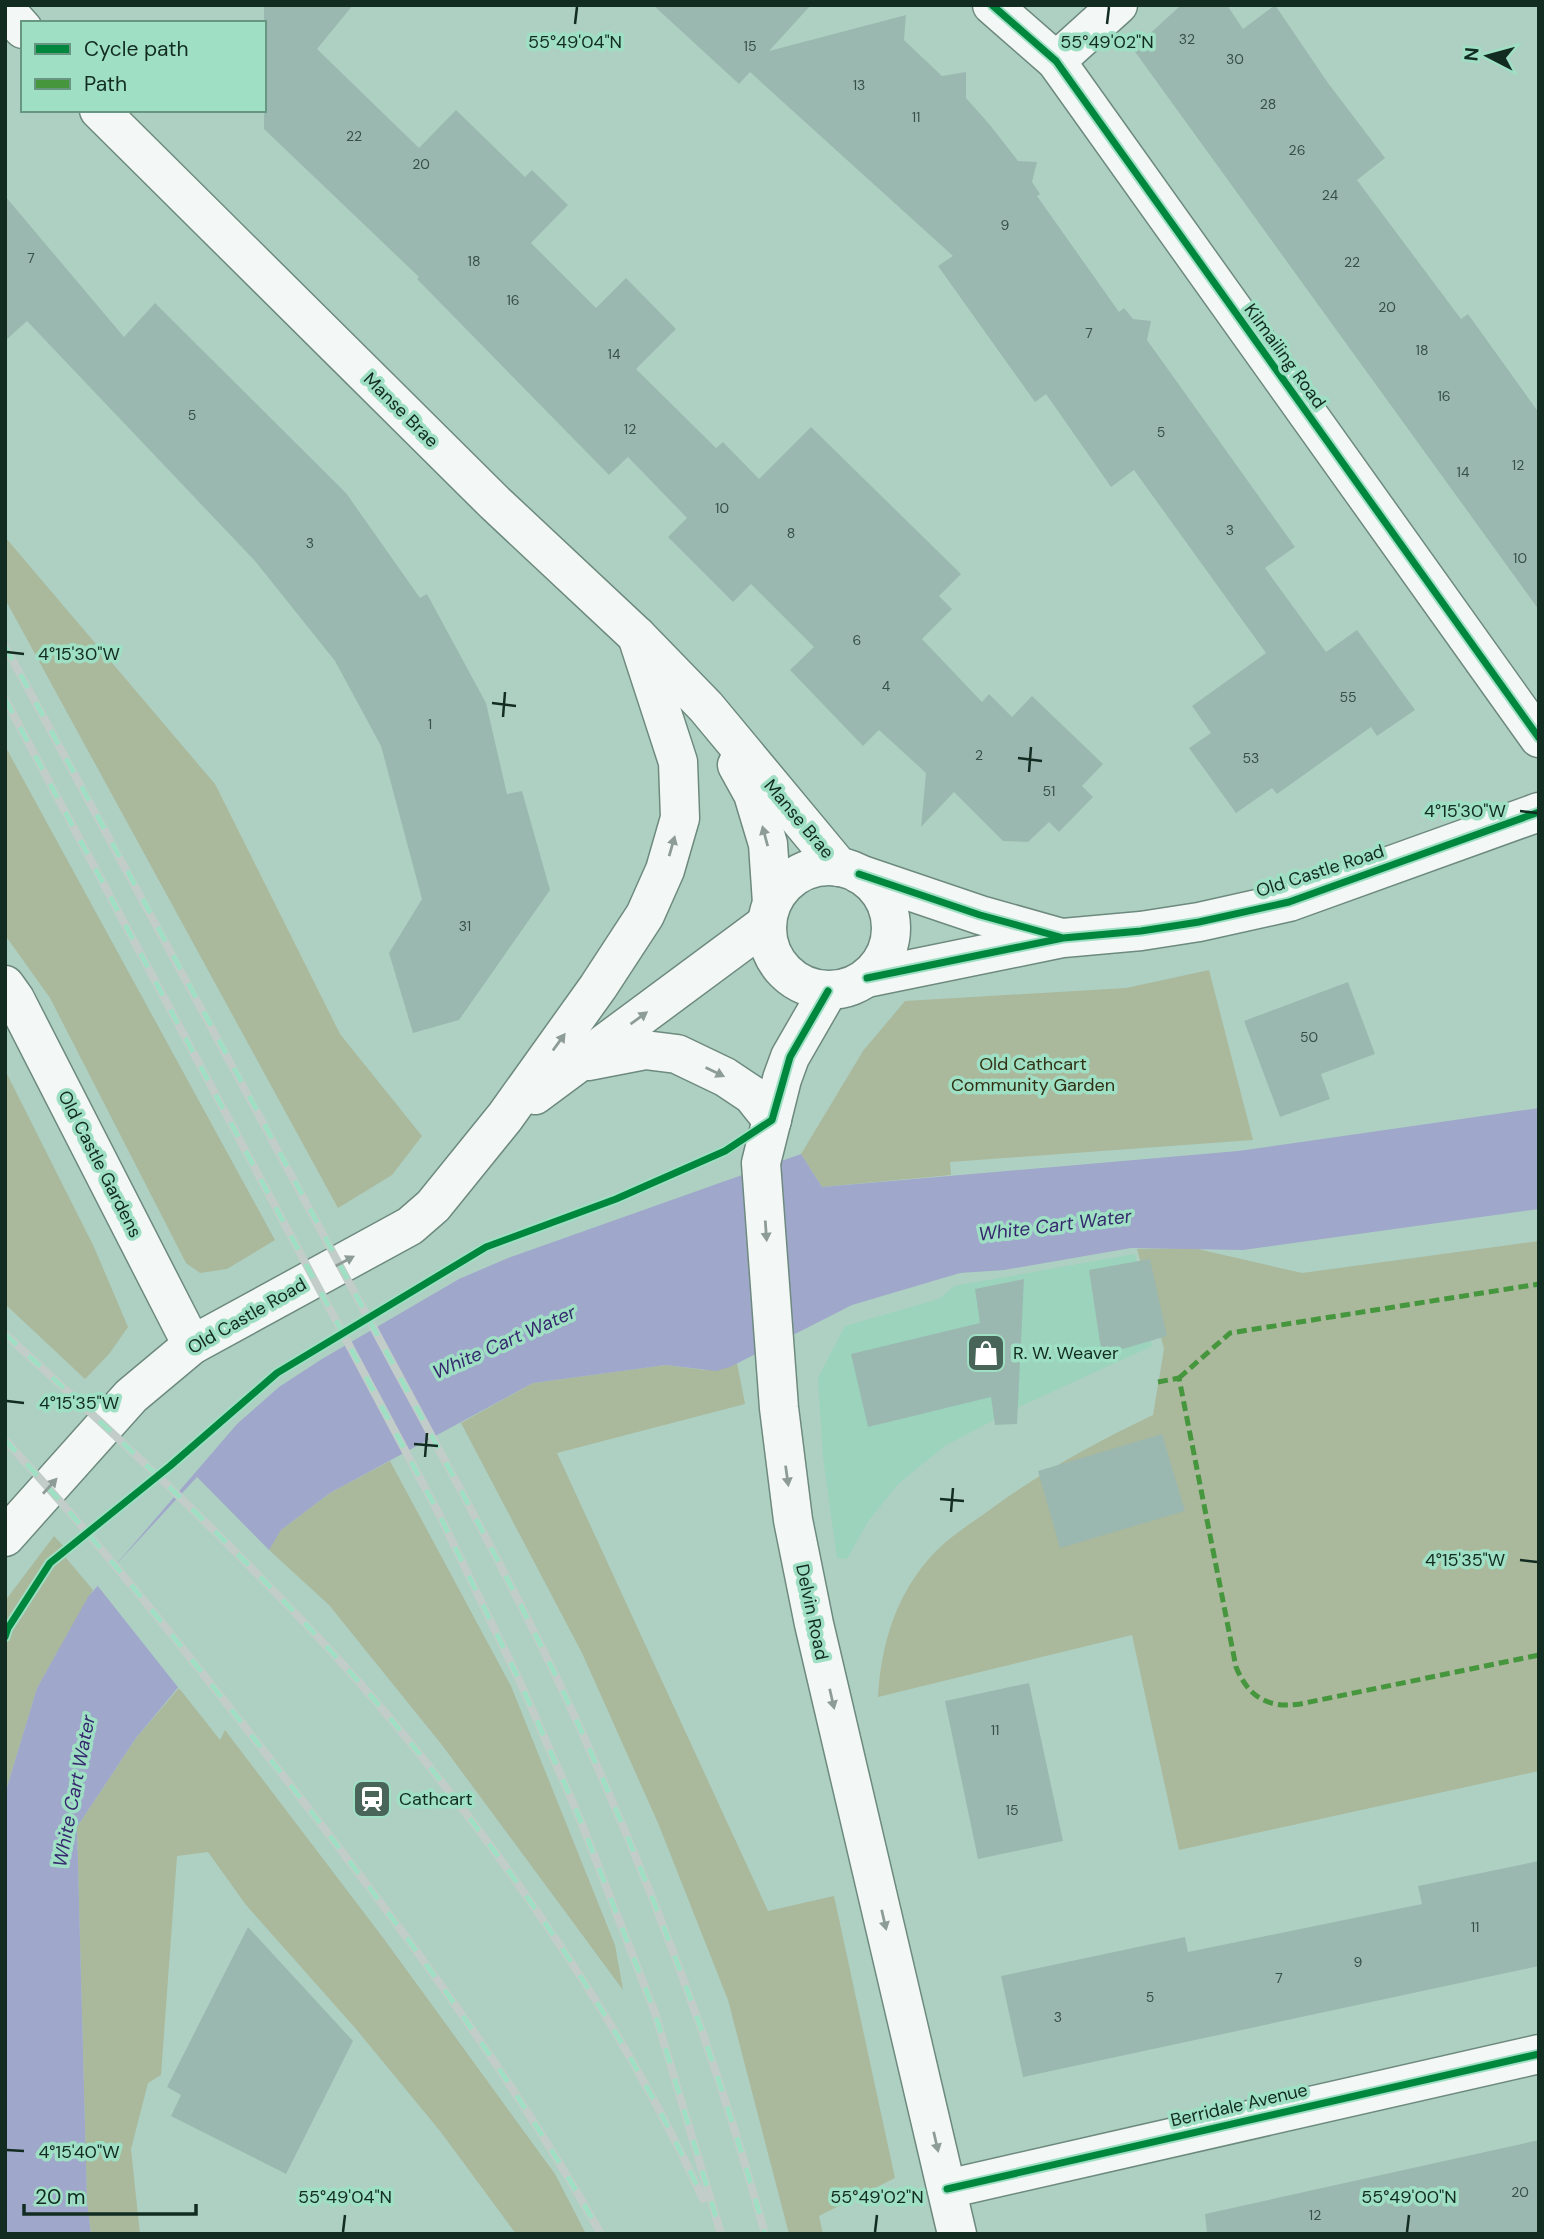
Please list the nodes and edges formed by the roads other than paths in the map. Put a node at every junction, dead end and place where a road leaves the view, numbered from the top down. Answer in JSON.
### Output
{"nodes":[{"id":1,"x":992,"y":5,"type":"edge"},
{"id":2,"x":1118,"y":5,"type":"edge"},
{"id":3,"x":5,"y":9,"type":"edge"},
{"id":4,"x":21,"y":27,"type":"edge"},
{"id":5,"x":1056,"y":61,"type":"junction"},
{"id":6,"x":101,"y":112,"type":"edge"},
{"id":7,"x":637,"y":636,"type":"junction"},
{"id":8,"x":706,"y":707,"type":"junction"},
{"id":9,"x":1539,"y":737,"type":"edge"},
{"id":10,"x":1539,"y":812,"type":"edge"},
{"id":11,"x":849,"y":870,"type":"junction"},
{"id":12,"x":769,"y":913,"type":"junction"},
{"id":13,"x":1063,"y":938,"type":"junction"},
{"id":14,"x":866,"y":978,"type":"junction"},
{"id":15,"x":5,"y":985,"type":"edge"},
{"id":16,"x":828,"y":990,"type":"junction"},
{"id":17,"x":579,"y":1062,"type":"junction"},
{"id":18,"x":505,"y":1117,"type":"junction"},
{"id":19,"x":772,"y":1120,"type":"junction"},
{"id":20,"x":192,"y":1345,"type":"junction"},
{"id":21,"x":5,"y":1537,"type":"edge"},
{"id":22,"x":1539,"y":2054,"type":"edge"},
{"id":23,"x":947,"y":2189,"type":"junction"},
{"id":24,"x":957,"y":2234,"type":"edge"}],
"edges":[{"from":1,"to":5,"type":"main road","name":"Kilmailing Road"},
{"from":2,"to":5,"type":"main road"},
{"from":3,"to":4,"type":"main road"},
{"from":5,"to":9,"type":"main road","name":"Kilmailing Road"},
{"from":6,"to":7,"type":"main road","name":"Manse Brae"},
{"from":7,"to":8,"type":"main road","name":"Manse Brae"},
{"from":18,"to":7,"type":"main road","name":"Old Castle Road","one_way":true},
{"from":8,"to":11,"type":"main road","name":"Manse Brae"},
{"from":12,"to":8,"type":"main road","name":"Manse Brae","one_way":true},
{"from":10,"to":13,"type":"main road","name":"Old Castle Road"},
{"from":11,"to":12,"type":"main road","name":"Old Castle Road"},
{"from":11,"to":13,"type":"main road","name":"Old Castle Road"},
{"from":11,"to":14,"type":"main road"},
{"from":12,"to":16,"type":"main road"},
{"from":17,"to":12,"type":"main road","name":"Old Castle Road","one_way":true},
{"from":13,"to":14,"type":"main road","name":"Old Castle Road"},
{"from":14,"to":16,"type":"main road","name":"Old Castle Road"},
{"from":15,"to":20,"type":"main road","name":"Old Castle Gardens"},
{"from":16,"to":19,"type":"main road","name":"Delvin Road"},
{"from":17,"to":18,"type":"main road","name":"Old Castle Road"},
{"from":17,"to":19,"type":"main road","name":"Old Castle Road","one_way":true},
{"from":20,"to":18,"type":"main road","name":"Old Castle Road","one_way":true},
{"from":19,"to":23,"type":"main road","name":"Delvin Road","one_way":true},
{"from":21,"to":20,"type":"main road","name":"Old Castle Road","one_way":true},
{"from":22,"to":23,"type":"main road","name":"Berridale Avenue"},
{"from":23,"to":24,"type":"main road","name":"Delvin Road"}]}
